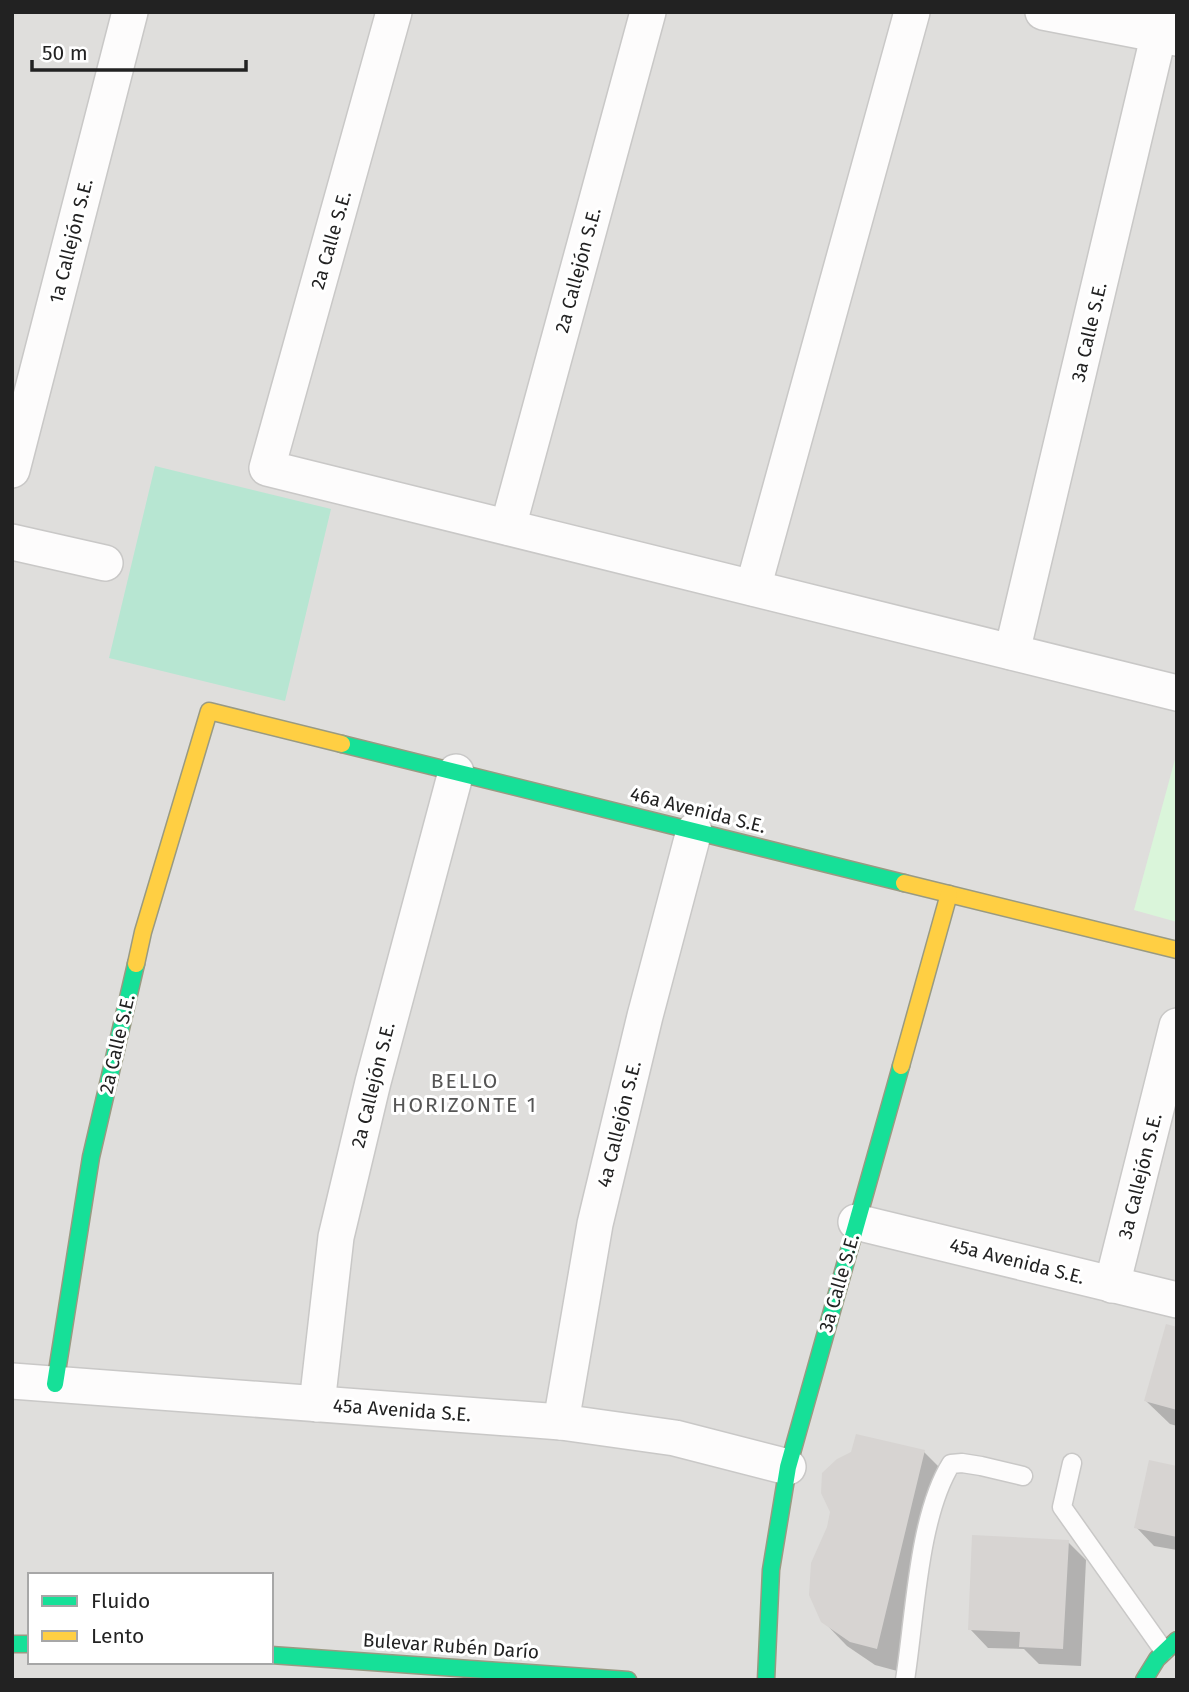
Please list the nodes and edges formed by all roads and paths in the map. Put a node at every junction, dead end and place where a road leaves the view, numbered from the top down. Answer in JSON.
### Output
{"nodes":[{"id":1,"x":130,"y":12,"type":"edge"},
{"id":2,"x":394,"y":12,"type":"edge"},
{"id":3,"x":648,"y":12,"type":"edge"},
{"id":4,"x":912,"y":12,"type":"edge"},
{"id":5,"x":1043,"y":12,"type":"edge"},
{"id":6,"x":1167,"y":29,"type":"edge"},
{"id":7,"x":12,"y":470,"type":"edge"},
{"id":8,"x":508,"y":527,"type":"junction"},
{"id":9,"x":12,"y":542,"type":"edge"},
{"id":10,"x":105,"y":563,"type":"dead end"},
{"id":11,"x":753,"y":588,"type":"junction"},
{"id":12,"x":1013,"y":652,"type":"junction"},
{"id":13,"x":1177,"y":693,"type":"edge"},
{"id":14,"x":209,"y":711,"type":"joint"},
{"id":15,"x":456,"y":772,"type":"junction"},
{"id":16,"x":694,"y":831,"type":"junction"},
{"id":17,"x":949,"y":894,"type":"junction"},
{"id":18,"x":1177,"y":950,"type":"edge"},
{"id":19,"x":1177,"y":1026,"type":"edge"},
{"id":20,"x":856,"y":1222,"type":"junction"},
{"id":21,"x":1112,"y":1285,"type":"junction"},
{"id":22,"x":1177,"y":1300,"type":"edge"},
{"id":23,"x":12,"y":1381,"type":"edge"},
{"id":24,"x":55,"y":1384,"type":"junction"},
{"id":25,"x":317,"y":1404,"type":"junction"},
{"id":26,"x":561,"y":1422,"type":"junction"},
{"id":27,"x":1072,"y":1463,"type":"dead end"},
{"id":28,"x":788,"y":1467,"type":"junction"},
{"id":29,"x":1024,"y":1476,"type":"dead end"},
{"id":30,"x":1170,"y":1645,"type":"edge"},
{"id":31,"x":273,"y":1655,"type":"edge"},
{"id":32,"x":628,"y":1680,"type":"edge"},
{"id":33,"x":766,"y":1680,"type":"edge"},
{"id":34,"x":905,"y":1680,"type":"edge"},
{"id":35,"x":1144,"y":1680,"type":"edge"}],
"edges":[{"from":1,"to":7,"type":"street","name":"1a Callejón S.E."},
{"from":2,"to":8,"type":"street","name":"2a Calle S.E."},
{"from":3,"to":8,"type":"street","name":"2a Callejón S.E."},
{"from":4,"to":11,"type":"street"},
{"from":5,"to":6,"type":"street"},
{"from":6,"to":12,"type":"street","name":"3a Calle S.E."},
{"from":8,"to":11,"type":"street"},
{"from":9,"to":10,"type":"street"},
{"from":11,"to":12,"type":"street"},
{"from":12,"to":13,"type":"street"},
{"from":14,"to":15,"type":"street","name":"46a Avenida S.E."},
{"from":14,"to":24,"type":"street","name":"2a Calle S.E."},
{"from":15,"to":16,"type":"street","name":"46a Avenida S.E."},
{"from":15,"to":25,"type":"street","name":"2a Callejón S.E."},
{"from":16,"to":17,"type":"street","name":"46a Avenida S.E."},
{"from":16,"to":26,"type":"street","name":"4a Callejón S.E."},
{"from":17,"to":18,"type":"street","name":"46a Avenida S.E."},
{"from":17,"to":20,"type":"street","name":"3a Calle S.E."},
{"from":19,"to":21,"type":"street","name":"3a Callejón S.E."},
{"from":20,"to":21,"type":"street","name":"45a Avenida S.E."},
{"from":20,"to":28,"type":"street","name":"3a Calle S.E."},
{"from":21,"to":22,"type":"street","name":"45a Avenida S.E."},
{"from":23,"to":24,"type":"street","name":"45a Avenida S.E."},
{"from":24,"to":25,"type":"street","name":"45a Avenida S.E."},
{"from":25,"to":26,"type":"street","name":"45a Avenida S.E."},
{"from":26,"to":28,"type":"street","name":"45a Avenida S.E."},
{"from":27,"to":30,"type":"lane"},
{"from":28,"to":33,"type":"street","name":"3a Calle S.E."},
{"from":29,"to":34,"type":"lane"},
{"from":30,"to":35,"type":"street"},
{"from":31,"to":32,"type":"street","name":"Bulevar Rubén Darío"}]}
